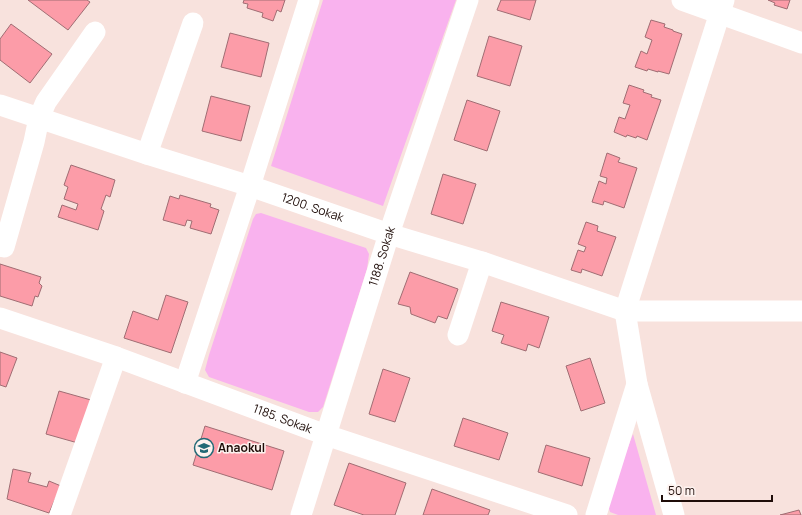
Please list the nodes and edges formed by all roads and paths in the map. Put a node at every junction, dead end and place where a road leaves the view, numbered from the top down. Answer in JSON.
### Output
{"nodes":[{"id":1,"x":309,"y":0,"type":"edge"},
{"id":2,"x":468,"y":0,"type":"edge"},
{"id":3,"x":682,"y":0,"type":"edge"},
{"id":4,"x":722,"y":7,"type":"edge"},
{"id":5,"x":192,"y":23,"type":"dead end"},
{"id":6,"x":95,"y":32,"type":"dead end"},
{"id":7,"x":802,"y":43,"type":"edge"},
{"id":8,"x":0,"y":105,"type":"edge"},
{"id":9,"x":39,"y":118,"type":"junction"},
{"id":10,"x":147,"y":154,"type":"junction"},
{"id":11,"x":250,"y":186,"type":"junction"},
{"id":12,"x":389,"y":234,"type":"junction"},
{"id":13,"x":4,"y":247,"type":"dead end"},
{"id":14,"x":482,"y":262,"type":"junction"},
{"id":15,"x":625,"y":311,"type":"junction"},
{"id":16,"x":802,"y":311,"type":"edge"},
{"id":17,"x":0,"y":318,"type":"edge"},
{"id":18,"x":458,"y":335,"type":"dead end"},
{"id":19,"x":116,"y":357,"type":"junction"},
{"id":20,"x":185,"y":383,"type":"junction"},
{"id":21,"x":637,"y":384,"type":"junction"},
{"id":22,"x":326,"y":435,"type":"junction"},
{"id":23,"x":60,"y":515,"type":"edge"},
{"id":24,"x":301,"y":515,"type":"edge"},
{"id":25,"x":567,"y":515,"type":"edge"},
{"id":26,"x":596,"y":515,"type":"edge"},
{"id":27,"x":674,"y":515,"type":"edge"}],
"edges":[{"from":1,"to":11,"type":"street"},
{"from":2,"to":12,"type":"street","name":"1188. Sokak"},
{"from":3,"to":4,"type":"street"},
{"from":4,"to":7,"type":"street"},
{"from":4,"to":15,"type":"street"},
{"from":5,"to":10,"type":"street"},
{"from":6,"to":9,"type":"street"},
{"from":8,"to":9,"type":"street","name":"1200. Sokak"},
{"from":9,"to":10,"type":"street","name":"1200. Sokak"},
{"from":9,"to":13,"type":"street"},
{"from":10,"to":11,"type":"street","name":"1200. Sokak"},
{"from":11,"to":12,"type":"street","name":"1200. Sokak"},
{"from":11,"to":20,"type":"street"},
{"from":12,"to":14,"type":"street","name":"1200. Sokak"},
{"from":12,"to":22,"type":"street","name":"1188. Sokak"},
{"from":14,"to":15,"type":"street","name":"1200. Sokak"},
{"from":14,"to":18,"type":"street"},
{"from":15,"to":16,"type":"street","name":"1200. Sokak"},
{"from":15,"to":21,"type":"street"},
{"from":17,"to":19,"type":"street","name":"1185. Sokak"},
{"from":19,"to":20,"type":"street","name":"1185. Sokak"},
{"from":19,"to":23,"type":"street"},
{"from":20,"to":22,"type":"street","name":"1185. Sokak"},
{"from":21,"to":26,"type":"street"},
{"from":21,"to":27,"type":"street"},
{"from":22,"to":24,"type":"street","name":"1188. Sokak"},
{"from":22,"to":25,"type":"street","name":"1185. Sokak"}]}
